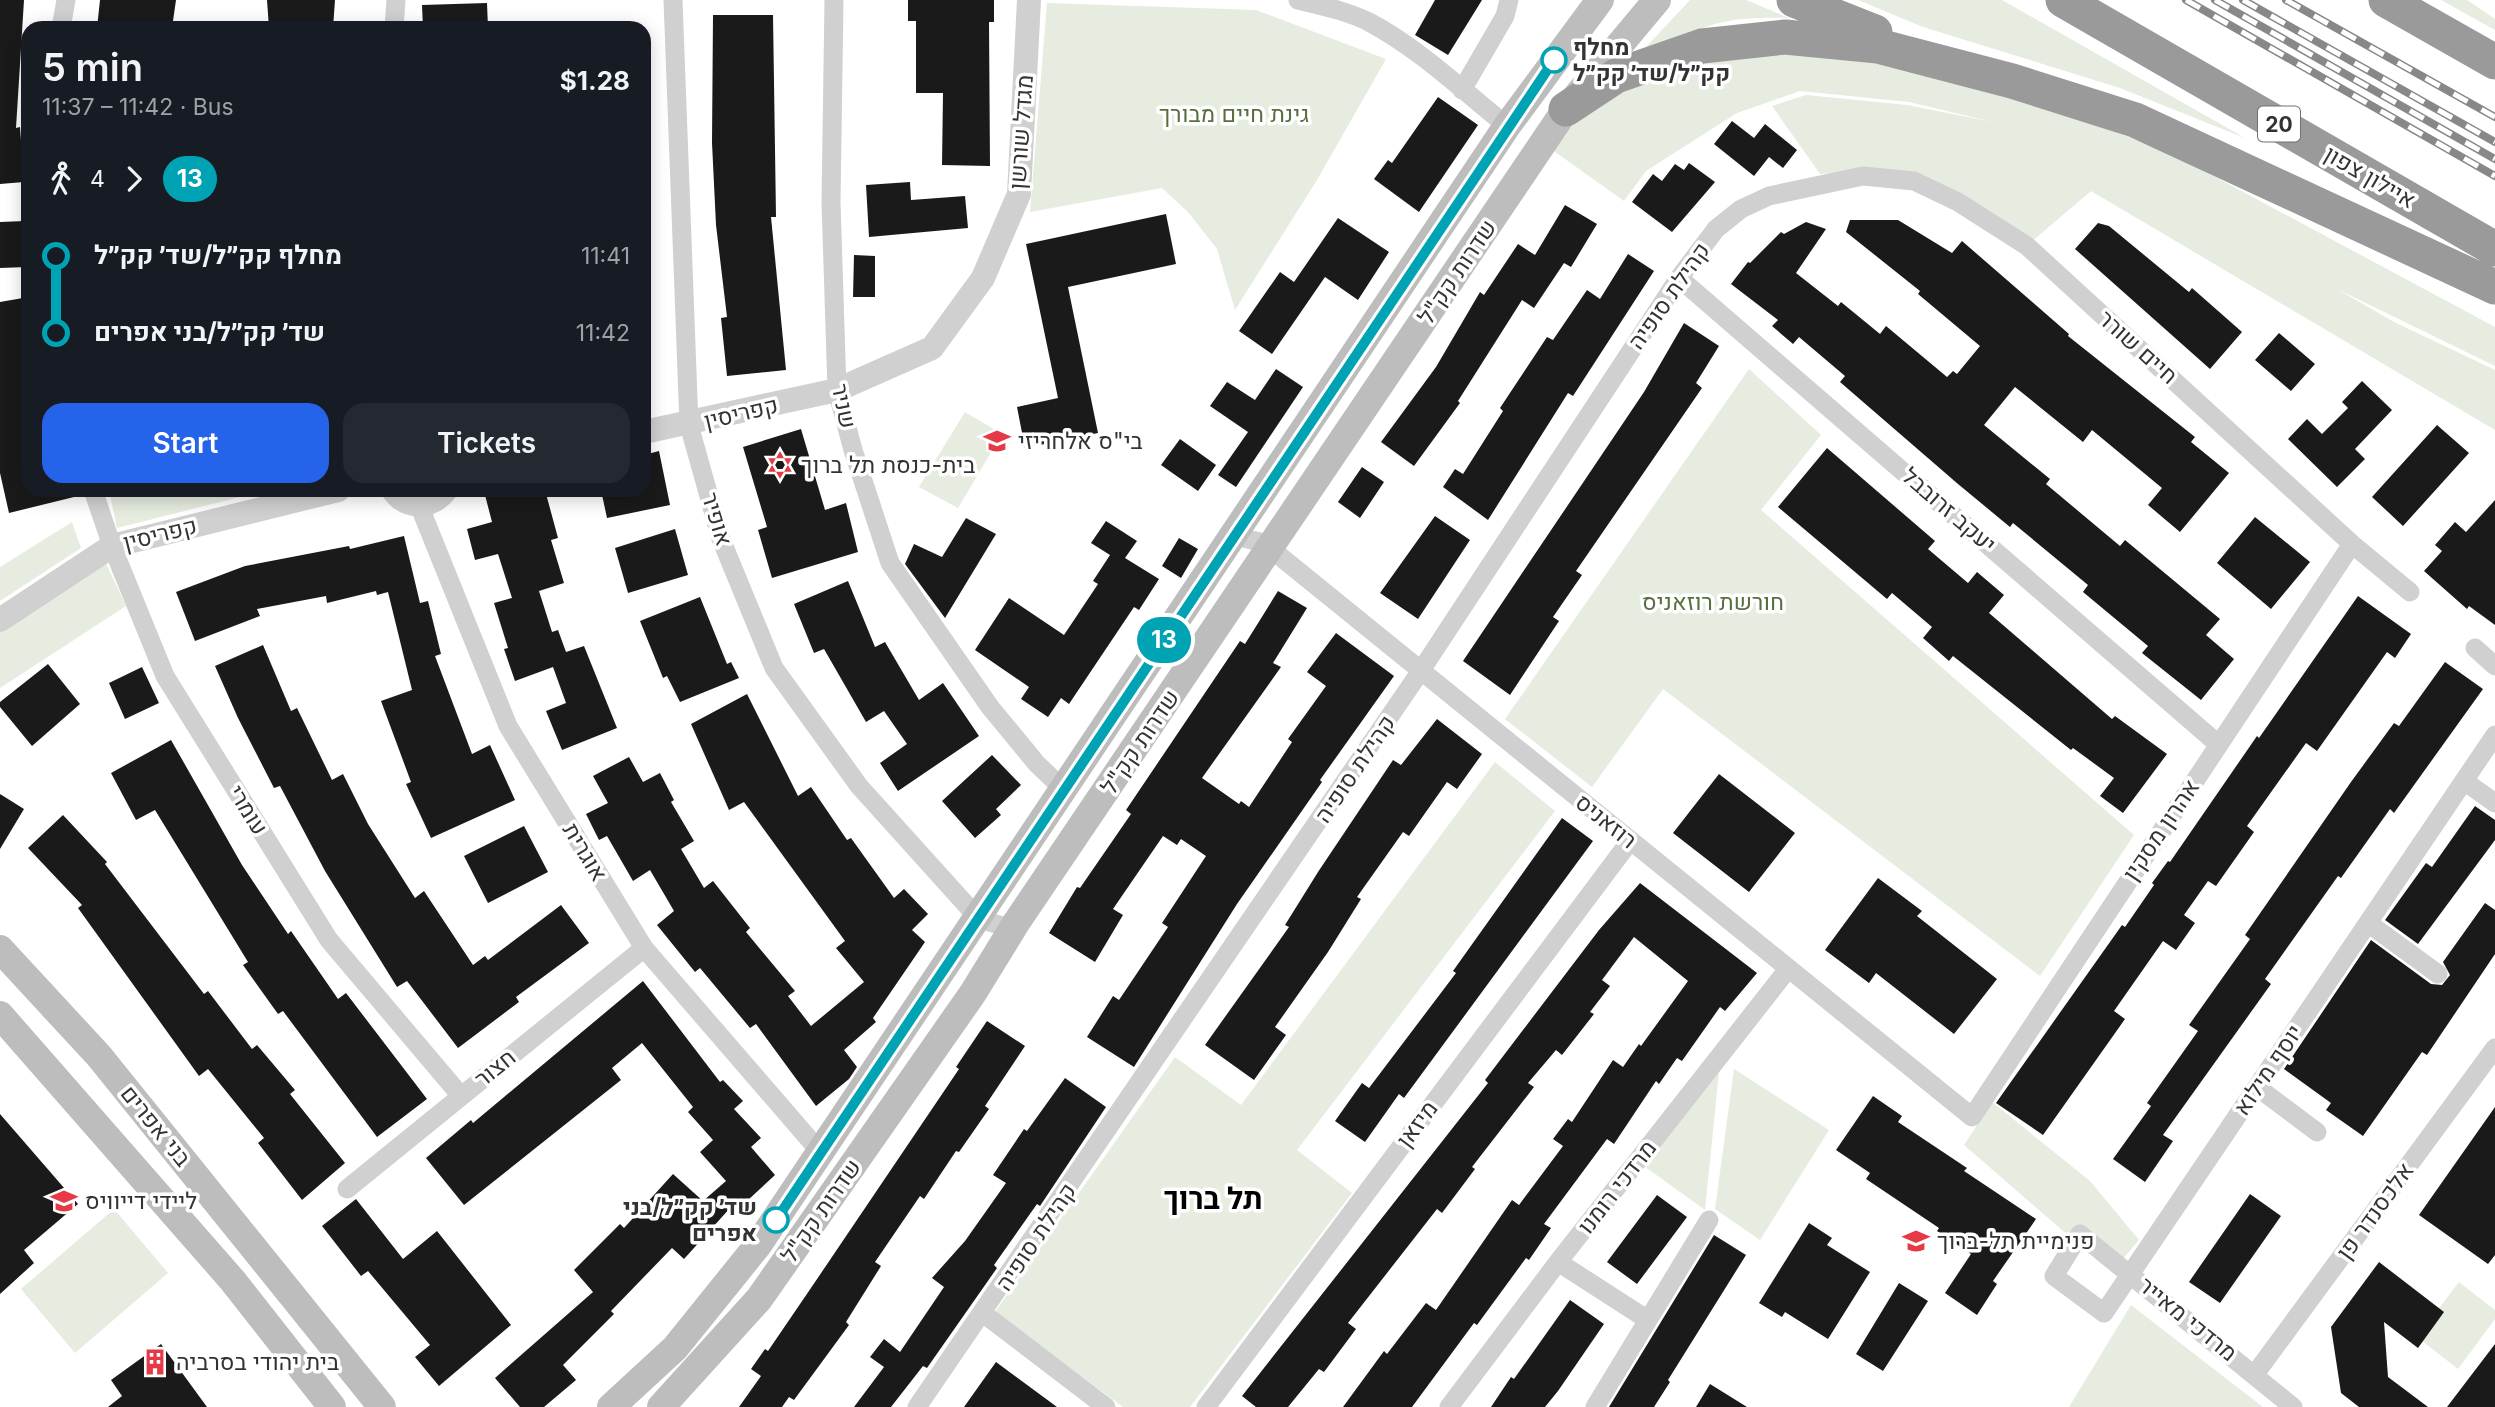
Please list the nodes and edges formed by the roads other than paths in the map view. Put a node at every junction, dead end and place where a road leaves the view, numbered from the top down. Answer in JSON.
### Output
{"nodes":[{"id":1,"x":66,"y":0,"type":"edge"},
{"id":2,"x":396,"y":0,"type":"edge"},
{"id":3,"x":673,"y":0,"type":"edge"},
{"id":4,"x":834,"y":0,"type":"edge"},
{"id":5,"x":1029,"y":0,"type":"edge"},
{"id":6,"x":1298,"y":0,"type":"edge"},
{"id":7,"x":1509,"y":0,"type":"edge"},
{"id":8,"x":1600,"y":0,"type":"edge"},
{"id":9,"x":1657,"y":0,"type":"edge"},
{"id":10,"x":1794,"y":0,"type":"edge"},
{"id":11,"x":2063,"y":0,"type":"edge"},
{"id":12,"x":2386,"y":0,"type":"edge"},
{"id":13,"x":62,"y":21,"type":"edge"},
{"id":14,"x":394,"y":21,"type":"edge"},
{"id":15,"x":2495,"y":62,"type":"edge"},
{"id":16,"x":1962,"y":67,"type":"junction"},
{"id":17,"x":1462,"y":90,"type":"junction"},
{"id":18,"x":1566,"y":109,"type":"junction"},
{"id":19,"x":1507,"y":125,"type":"junction"},
{"id":20,"x":1829,"y":181,"type":"joint"},
{"id":21,"x":2495,"y":249,"type":"edge"},
{"id":22,"x":1679,"y":278,"type":"junction"},
{"id":23,"x":2495,"y":287,"type":"edge"},
{"id":24,"x":837,"y":390,"type":"junction"},
{"id":25,"x":689,"y":425,"type":"junction"},
{"id":26,"x":651,"y":431,"type":"edge"},
{"id":27,"x":95,"y":497,"type":"edge"},
{"id":28,"x":310,"y":497,"type":"edge"},
{"id":29,"x":399,"y":497,"type":"edge"},
{"id":30,"x":439,"y":497,"type":"edge"},
{"id":31,"x":419,"y":505,"type":"junction"},
{"id":32,"x":1235,"y":536,"type":"junction"},
{"id":33,"x":2352,"y":544,"type":"junction"},
{"id":34,"x":112,"y":546,"type":"junction"},
{"id":35,"x":1271,"y":549,"type":"junction"},
{"id":36,"x":2410,"y":592,"type":"dead end"},
{"id":37,"x":0,"y":621,"type":"edge"},
{"id":38,"x":2475,"y":648,"type":"dead end"},
{"id":39,"x":2495,"y":666,"type":"edge"},
{"id":40,"x":1420,"y":672,"type":"junction"},
{"id":41,"x":2495,"y":735,"type":"edge"},
{"id":42,"x":2218,"y":744,"type":"junction"},
{"id":43,"x":2464,"y":781,"type":"junction"},
{"id":44,"x":1063,"y":789,"type":"junction"},
{"id":45,"x":2495,"y":803,"type":"edge"},
{"id":46,"x":1630,"y":841,"type":"junction"},
{"id":47,"x":979,"y":919,"type":"junction"},
{"id":48,"x":1016,"y":923,"type":"junction"},
{"id":49,"x":2368,"y":923,"type":"junction"},
{"id":50,"x":644,"y":948,"type":"junction"},
{"id":51,"x":0,"y":949,"type":"edge"},
{"id":52,"x":1788,"y":969,"type":"junction"},
{"id":53,"x":2438,"y":974,"type":"dead end"},
{"id":54,"x":0,"y":1015,"type":"edge"},
{"id":55,"x":2495,"y":1048,"type":"edge"},
{"id":56,"x":2257,"y":1087,"type":"junction"},
{"id":57,"x":461,"y":1096,"type":"junction"},
{"id":58,"x":1972,"y":1117,"type":"joint"},
{"id":59,"x":2317,"y":1132,"type":"dead end"},
{"id":60,"x":822,"y":1154,"type":"junction"},
{"id":61,"x":347,"y":1189,"type":"dead end"},
{"id":62,"x":1709,"y":1220,"type":"dead end"},
{"id":63,"x":2080,"y":1234,"type":"joint"},
{"id":64,"x":1558,"y":1262,"type":"junction"},
{"id":65,"x":2131,"y":1273,"type":"junction"},
{"id":66,"x":984,"y":1314,"type":"junction"},
{"id":67,"x":1648,"y":1320,"type":"junction"},
{"id":68,"x":2255,"y":1374,"type":"junction"},
{"id":69,"x":332,"y":1407,"type":"edge"},
{"id":70,"x":382,"y":1407,"type":"edge"},
{"id":71,"x":611,"y":1407,"type":"edge"},
{"id":72,"x":661,"y":1407,"type":"edge"},
{"id":73,"x":917,"y":1407,"type":"edge"},
{"id":74,"x":1106,"y":1407,"type":"edge"},
{"id":75,"x":1206,"y":1407,"type":"edge"},
{"id":76,"x":1449,"y":1407,"type":"edge"},
{"id":77,"x":1595,"y":1407,"type":"edge"},
{"id":78,"x":2293,"y":1407,"type":"edge"}],
"edges":[{"from":1,"to":13,"type":"street"},
{"from":2,"to":14,"type":"street"},
{"from":3,"to":25,"type":"street","name":"אופיר"},
{"from":4,"to":24,"type":"street","name":"שניר"},
{"from":5,"to":24,"type":"street","name":"מגדל שורשן"},
{"from":6,"to":17,"type":"street"},
{"from":7,"to":17,"type":"street"},
{"from":8,"to":19,"type":"main road","name":"שדרות קק\"ל"},
{"from":9,"to":18,"type":"main road","name":"שדרות קק\"ל"},
{"from":10,"to":16,"type":"highway"},
{"from":11,"to":21,"type":"highway","name":"איילון צפון","number":"20"},
{"from":12,"to":15,"type":"highway"},
{"from":16,"to":18,"type":"highway"},
{"from":16,"to":23,"type":"highway"},
{"from":17,"to":19,"type":"street"},
{"from":18,"to":35,"type":"main road","name":"שדרות קק\"ל"},
{"from":19,"to":32,"type":"main road","name":"שדרות קק\"ל"},
{"from":20,"to":22,"type":"street","name":"קהילת סופיה"},
{"from":20,"to":33,"type":"street","name":"חיים שורר"},
{"from":22,"to":40,"type":"street","name":"קהילת סופיה"},
{"from":22,"to":42,"type":"street","name":"יעקב זרובבל"},
{"from":24,"to":25,"type":"street","name":"קפריסין"},
{"from":24,"to":44,"type":"street","name":"שניר"},
{"from":25,"to":26,"type":"street","name":"קפריסין"},
{"from":25,"to":47,"type":"street","name":"אופיר"},
{"from":27,"to":34,"type":"street","name":"עומרי"},
{"from":28,"to":34,"type":"street","name":"קפריסין"},
{"from":29,"to":31,"type":"street"},
{"from":30,"to":31,"type":"street"},
{"from":31,"to":50,"type":"street","name":"אוגרית"},
{"from":32,"to":35,"type":"street","name":"רוזאניס"},
{"from":32,"to":44,"type":"main road","name":"שדרות קק\"ל"},
{"from":33,"to":36,"type":"street","name":"חיים שורר"},
{"from":33,"to":42,"type":"street","name":"אהרון מסקין"},
{"from":34,"to":37,"type":"street","name":"קפריסין"},
{"from":34,"to":57,"type":"street","name":"עומרי"},
{"from":35,"to":40,"type":"street","name":"רוזאניס"},
{"from":35,"to":48,"type":"main road","name":"שדרות קק\"ל"},
{"from":38,"to":39,"type":"street"},
{"from":40,"to":46,"type":"street","name":"רוזאניס"},
{"from":40,"to":66,"type":"street","name":"קהילת סופיה"},
{"from":41,"to":43,"type":"street","name":"יוסף מילוא"},
{"from":42,"to":58,"type":"street","name":"אהרון מסקין"},
{"from":43,"to":45,"type":"street"},
{"from":43,"to":49,"type":"street","name":"יוסף מילוא"},
{"from":44,"to":47,"type":"main road","name":"שדרות קק\"ל"},
{"from":46,"to":52,"type":"street","name":"רוזאניס"},
{"from":46,"to":75,"type":"street","name":"מיזאן"},
{"from":47,"to":48,"type":"street"},
{"from":47,"to":60,"type":"main road","name":"שדרות קק\"ל"},
{"from":48,"to":72,"type":"main road","name":"שדרות קק\"ל"},
{"from":49,"to":53,"type":"street"},
{"from":49,"to":56,"type":"street","name":"יוסף מילוא"},
{"from":50,"to":57,"type":"street","name":"חצור"},
{"from":50,"to":60,"type":"street","name":"אוגרית"},
{"from":51,"to":70,"type":"main road","name":"בני אפרים"},
{"from":52,"to":58,"type":"street","name":"רוזאניס"},
{"from":52,"to":64,"type":"street","name":"מרדכי רומנו"},
{"from":54,"to":69,"type":"main road","name":"בני אפרים"},
{"from":55,"to":68,"type":"street","name":"אלכסנדר פן"},
{"from":56,"to":59,"type":"street"},
{"from":56,"to":65,"type":"street","name":"יוסף מילוא"},
{"from":57,"to":61,"type":"street","name":"חצור"},
{"from":60,"to":71,"type":"main road","name":"שדרות קק\"ל"},
{"from":62,"to":67,"type":"street"},
{"from":63,"to":65,"type":"street","name":"מרדכי מאייר"},
{"from":63,"to":65,"type":"street","name":"יוסף מילוא"},
{"from":64,"to":67,"type":"street"},
{"from":64,"to":76,"type":"street","name":"מרדכי רומנו"},
{"from":65,"to":68,"type":"street","name":"מרדכי מאייר"},
{"from":66,"to":73,"type":"street","name":"קהילת סופיה"},
{"from":66,"to":74,"type":"street"},
{"from":67,"to":77,"type":"street"},
{"from":68,"to":78,"type":"street","name":"מרדכי מאייר"}]}
